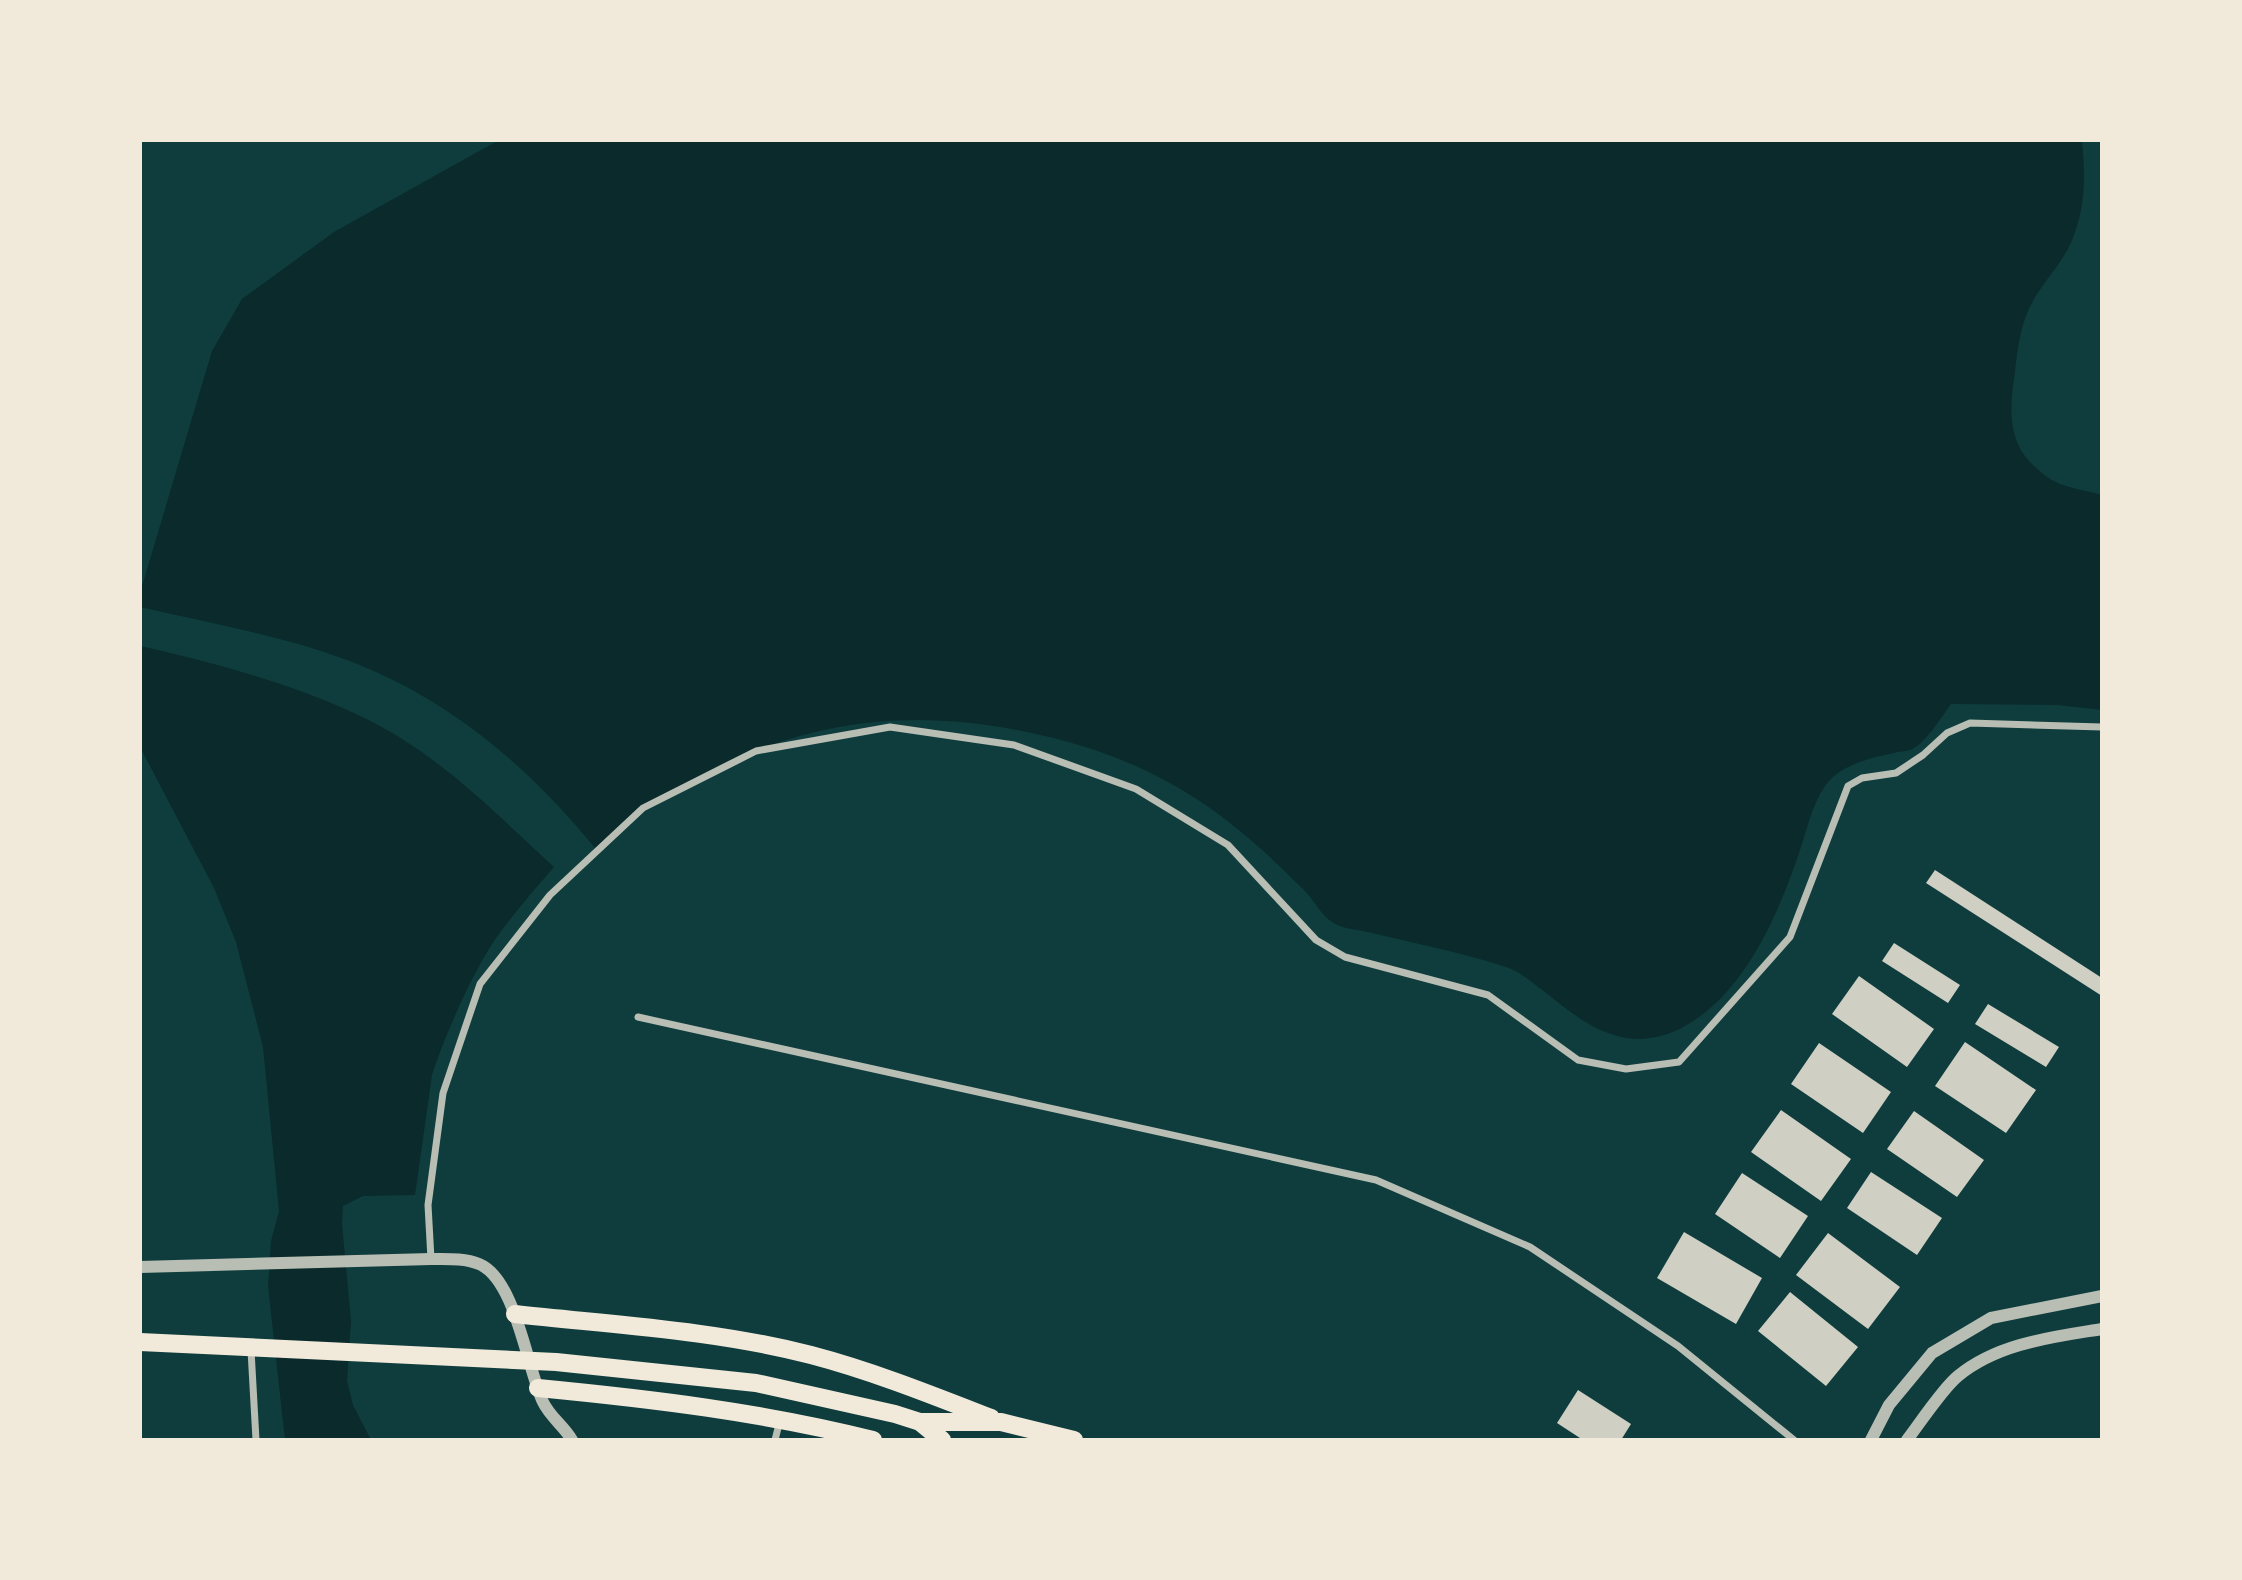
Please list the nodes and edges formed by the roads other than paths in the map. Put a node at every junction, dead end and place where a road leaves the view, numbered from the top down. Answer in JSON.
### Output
{"nodes":[{"id":1,"x":2102,"y":727,"type":"edge"},
{"id":2,"x":638,"y":1017,"type":"dead end"},
{"id":3,"x":431,"y":1259,"type":"junction"},
{"id":4,"x":140,"y":1267,"type":"edge"},
{"id":5,"x":2102,"y":1296,"type":"edge"},
{"id":6,"x":515,"y":1314,"type":"junction"},
{"id":7,"x":2102,"y":1329,"type":"edge"},
{"id":8,"x":140,"y":1342,"type":"edge"},
{"id":9,"x":251,"y":1347,"type":"junction"},
{"id":10,"x":538,"y":1388,"type":"junction"},
{"id":11,"x":780,"y":1419,"type":"junction"},
{"id":12,"x":920,"y":1422,"type":"junction"},
{"id":13,"x":1001,"y":1422,"type":"junction"},
{"id":14,"x":256,"y":1440,"type":"edge"},
{"id":15,"x":572,"y":1440,"type":"edge"},
{"id":16,"x":775,"y":1440,"type":"edge"},
{"id":17,"x":873,"y":1440,"type":"edge"},
{"id":18,"x":942,"y":1440,"type":"edge"},
{"id":19,"x":1074,"y":1440,"type":"edge"},
{"id":20,"x":1794,"y":1440,"type":"edge"},
{"id":21,"x":1871,"y":1440,"type":"edge"},
{"id":22,"x":1907,"y":1440,"type":"edge"}],
"edges":[{"from":1,"to":3,"type":"street"},
{"from":2,"to":20,"type":"street"},
{"from":3,"to":4,"type":"street"},
{"from":3,"to":6,"type":"street"},
{"from":5,"to":21,"type":"street"},
{"from":6,"to":10,"type":"street"},
{"from":6,"to":13,"type":"main road"},
{"from":7,"to":22,"type":"street"},
{"from":8,"to":9,"type":"main road"},
{"from":9,"to":12,"type":"main road"},
{"from":9,"to":14,"type":"street"},
{"from":10,"to":11,"type":"main road"},
{"from":10,"to":15,"type":"street"},
{"from":11,"to":16,"type":"street"},
{"from":11,"to":17,"type":"main road"},
{"from":12,"to":13,"type":"main road"},
{"from":12,"to":18,"type":"main road"},
{"from":13,"to":19,"type":"main road"}]}
